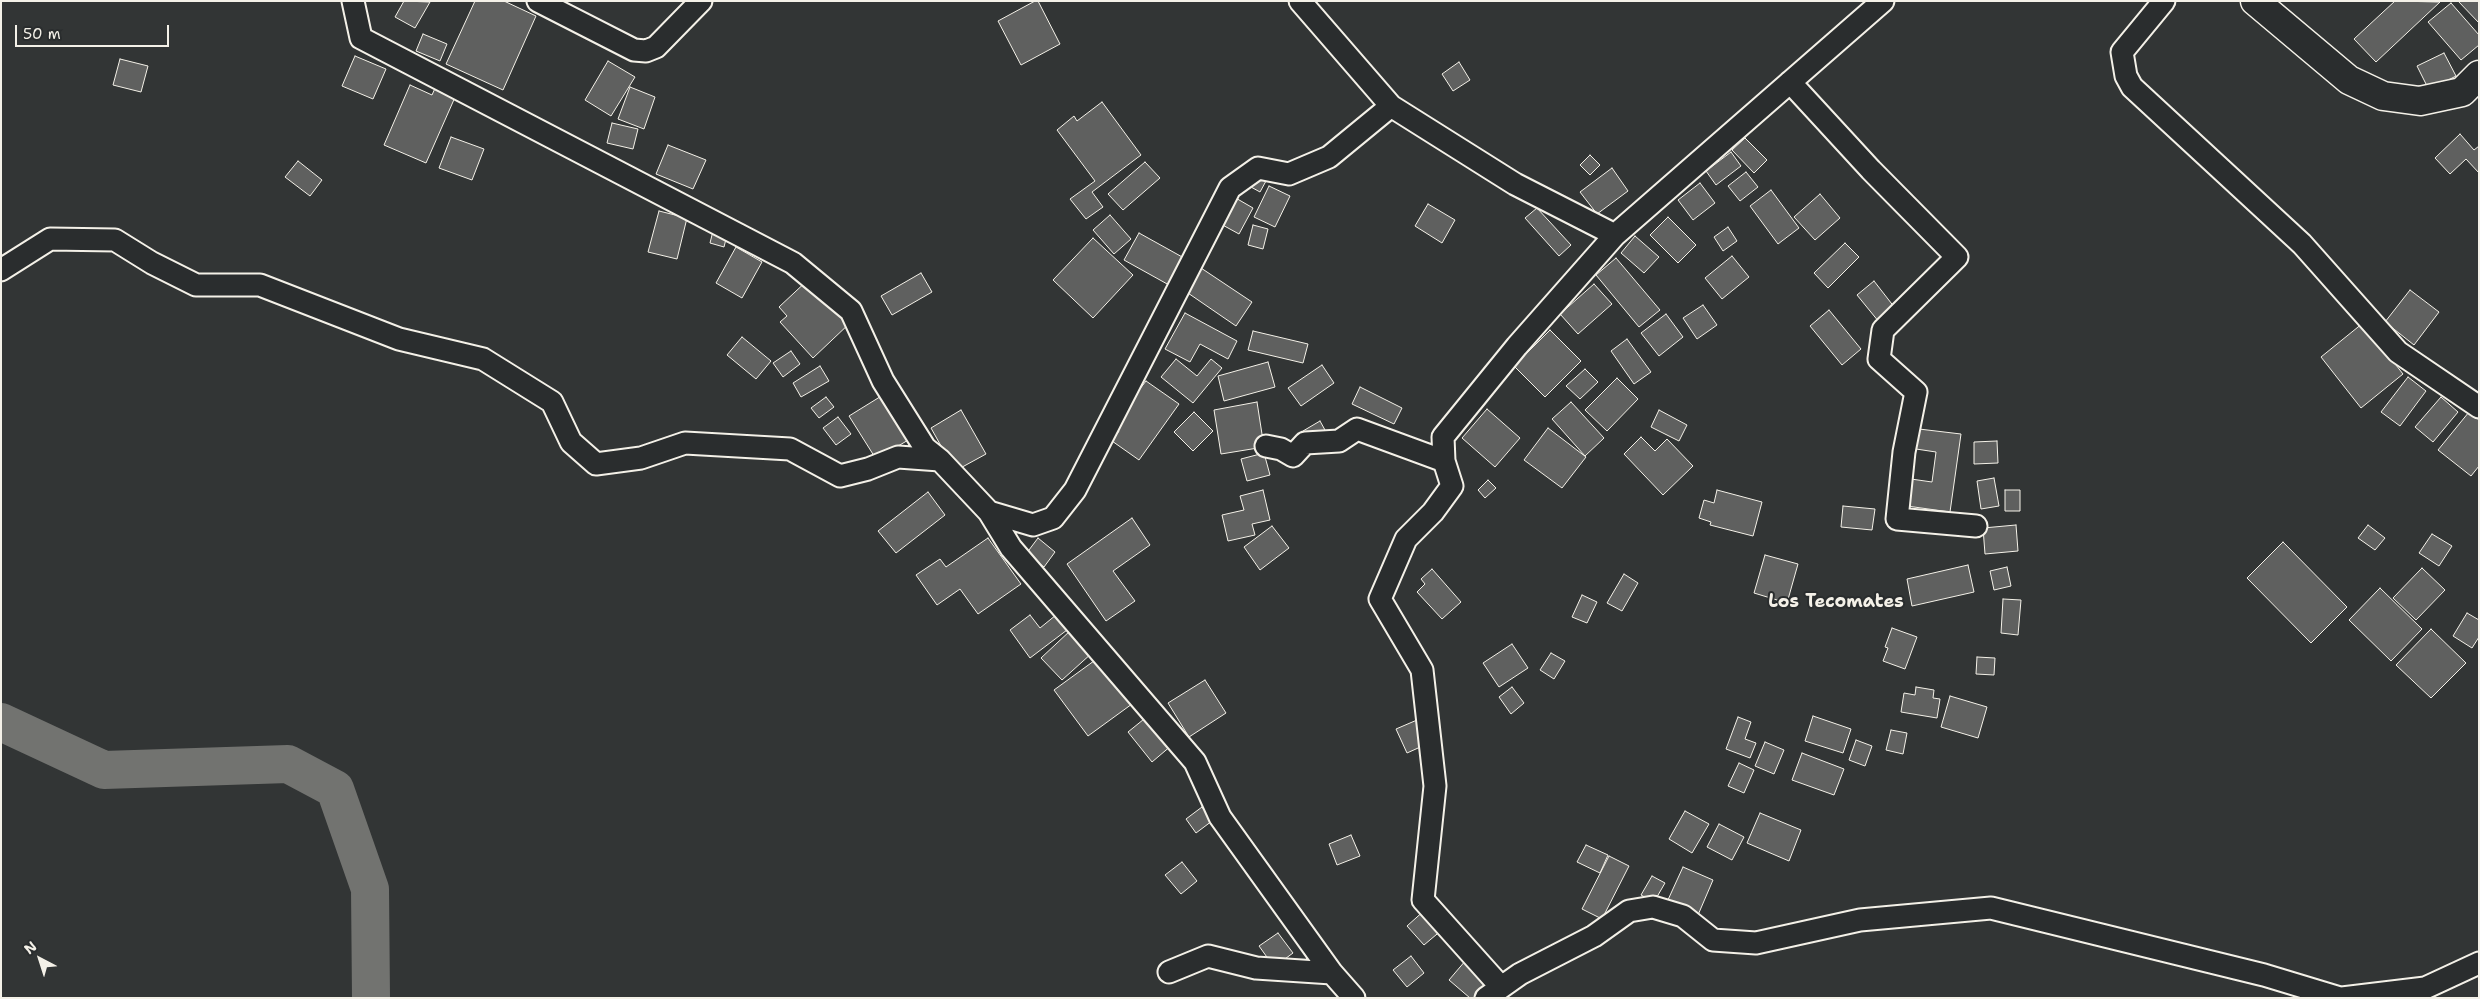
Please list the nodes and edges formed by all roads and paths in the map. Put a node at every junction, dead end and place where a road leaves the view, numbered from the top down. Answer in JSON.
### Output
{"nodes":[{"id":1,"x":353,"y":1,"type":"edge"},
{"id":2,"x":538,"y":1,"type":"edge"},
{"id":3,"x":702,"y":1,"type":"edge"},
{"id":4,"x":1300,"y":1,"type":"edge"},
{"id":5,"x":1883,"y":1,"type":"edge"},
{"id":6,"x":2164,"y":1,"type":"edge"},
{"id":7,"x":2256,"y":1,"type":"edge"},
{"id":8,"x":2479,"y":75,"type":"edge"},
{"id":9,"x":1790,"y":82,"type":"junction"},
{"id":10,"x":1391,"y":106,"type":"junction"},
{"id":11,"x":1615,"y":235,"type":"junction"},
{"id":12,"x":1,"y":270,"type":"edge"},
{"id":13,"x":2479,"y":408,"type":"edge"},
{"id":14,"x":1266,"y":446,"type":"dead end"},
{"id":15,"x":940,"y":460,"type":"junction"},
{"id":16,"x":1444,"y":461,"type":"junction"},
{"id":17,"x":989,"y":512,"type":"junction"},
{"id":18,"x":1976,"y":526,"type":"dead end"},
{"id":19,"x":2479,"y":963,"type":"edge"},
{"id":20,"x":1169,"y":972,"type":"dead end"},
{"id":21,"x":1332,"y":973,"type":"junction"},
{"id":22,"x":1494,"y":992,"type":"edge"},
{"id":23,"x":1354,"y":998,"type":"edge"},
{"id":24,"x":2341,"y":998,"type":"edge"}],
"edges":[{"from":1,"to":15,"type":"street"},
{"from":2,"to":3,"type":"street"},
{"from":4,"to":10,"type":"street"},
{"from":5,"to":9,"type":"street"},
{"from":6,"to":13,"type":"street"},
{"from":7,"to":8,"type":"main road"},
{"from":9,"to":11,"type":"street"},
{"from":9,"to":18,"type":"street"},
{"from":10,"to":11,"type":"street"},
{"from":10,"to":17,"type":"street"},
{"from":11,"to":16,"type":"street"},
{"from":12,"to":15,"type":"street"},
{"from":14,"to":16,"type":"street"},
{"from":15,"to":17,"type":"street"},
{"from":16,"to":22,"type":"street"},
{"from":17,"to":21,"type":"street"},
{"from":19,"to":24,"type":"street"},
{"from":20,"to":21,"type":"street"},
{"from":21,"to":23,"type":"street"},
{"from":22,"to":24,"type":"street"}]}
